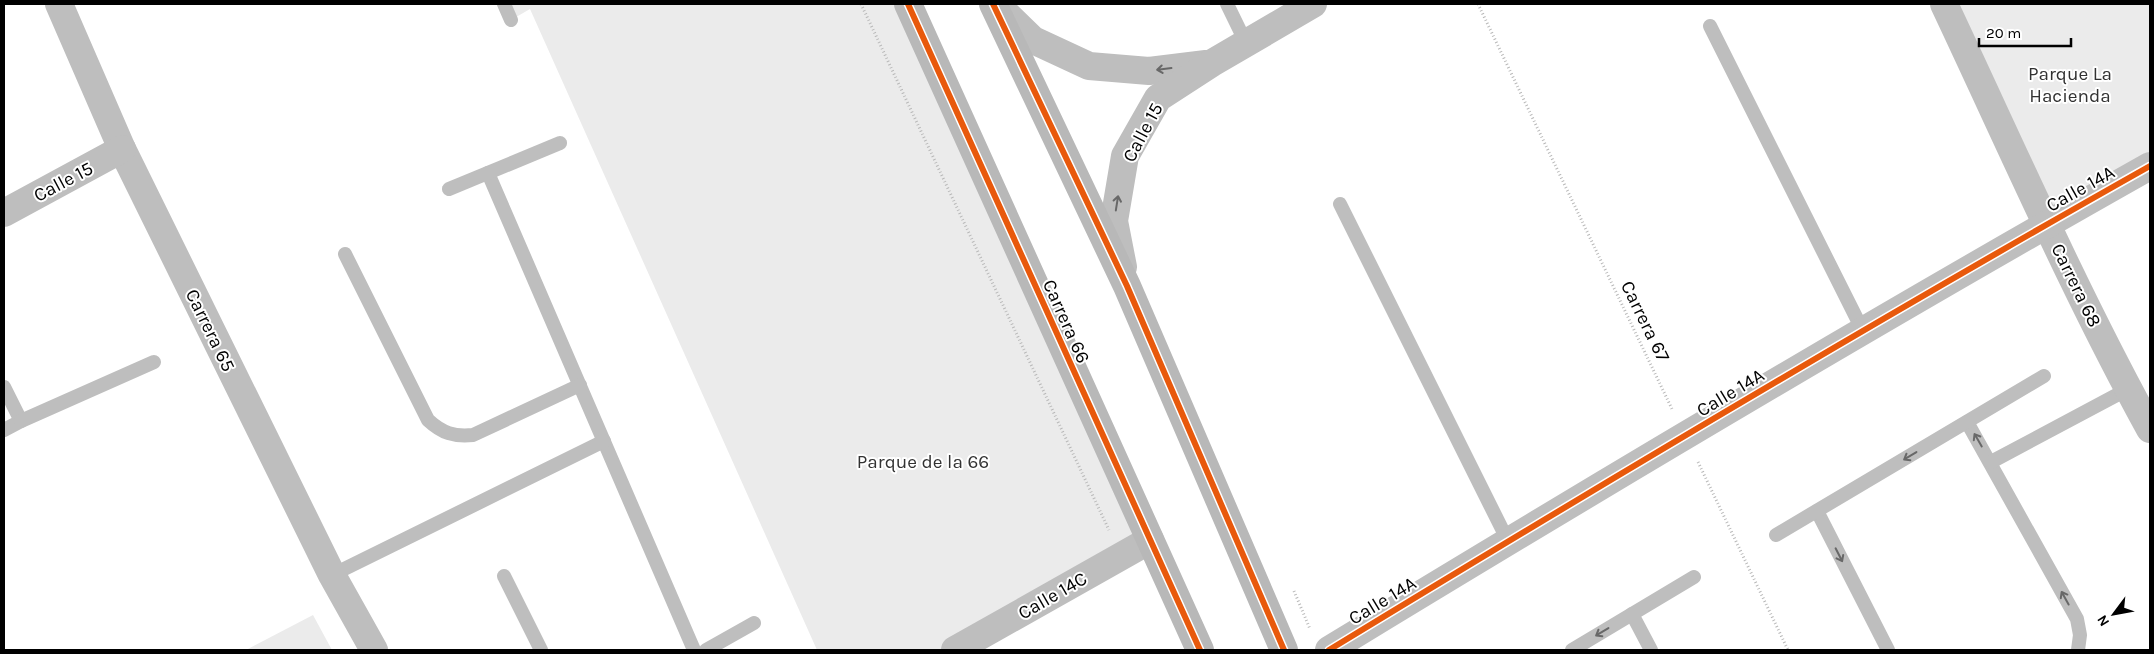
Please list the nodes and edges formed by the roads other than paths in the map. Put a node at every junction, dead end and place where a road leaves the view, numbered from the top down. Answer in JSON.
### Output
{"nodes":[{"id":1,"x":60,"y":4,"type":"edge"},
{"id":2,"x":504,"y":4,"type":"edge"},
{"id":3,"x":908,"y":4,"type":"edge"},
{"id":4,"x":994,"y":4,"type":"edge"},
{"id":5,"x":1227,"y":4,"type":"edge"},
{"id":6,"x":1313,"y":4,"type":"edge"},
{"id":7,"x":1944,"y":4,"type":"edge"},
{"id":8,"x":511,"y":20,"type":"dead end"},
{"id":9,"x":1710,"y":26,"type":"dead end"},
{"id":10,"x":1246,"y":43,"type":"junction"},
{"id":11,"x":1212,"y":63,"type":"junction"},
{"id":12,"x":560,"y":143,"type":"dead end"},
{"id":13,"x":122,"y":149,"type":"junction"},
{"id":14,"x":2150,"y":166,"type":"edge"},
{"id":15,"x":488,"y":173,"type":"junction"},
{"id":16,"x":449,"y":189,"type":"dead end"},
{"id":17,"x":1340,"y":204,"type":"dead end"},
{"id":18,"x":4,"y":213,"type":"edge"},
{"id":19,"x":2047,"y":224,"type":"junction"},
{"id":20,"x":345,"y":254,"type":"dead end"},
{"id":21,"x":1127,"y":286,"type":"junction"},
{"id":22,"x":1863,"y":330,"type":"junction"},
{"id":23,"x":154,"y":362,"type":"dead end"},
{"id":24,"x":2044,"y":376,"type":"dead end"},
{"id":25,"x":580,"y":385,"type":"junction"},
{"id":26,"x":4,"y":387,"type":"edge"},
{"id":27,"x":2128,"y":389,"type":"junction"},
{"id":28,"x":21,"y":421,"type":"junction"},
{"id":29,"x":1967,"y":422,"type":"junction"},
{"id":30,"x":2150,"y":429,"type":"edge"},
{"id":31,"x":4,"y":430,"type":"edge"},
{"id":32,"x":604,"y":441,"type":"junction"},
{"id":33,"x":1991,"y":462,"type":"junction"},
{"id":34,"x":1817,"y":511,"type":"junction"},
{"id":35,"x":1776,"y":535,"type":"dead end"},
{"id":36,"x":1150,"y":540,"type":"junction"},
{"id":37,"x":1508,"y":542,"type":"junction"},
{"id":38,"x":332,"y":575,"type":"junction"},
{"id":39,"x":504,"y":576,"type":"dead end"},
{"id":40,"x":1694,"y":577,"type":"dead end"},
{"id":41,"x":1632,"y":614,"type":"junction"},
{"id":42,"x":754,"y":623,"type":"dead end"},
{"id":43,"x":987,"y":642,"type":"edge"},
{"id":44,"x":374,"y":650,"type":"edge"},
{"id":45,"x":542,"y":650,"type":"edge"},
{"id":46,"x":694,"y":650,"type":"edge"},
{"id":47,"x":706,"y":650,"type":"edge"},
{"id":48,"x":955,"y":650,"type":"edge"},
{"id":49,"x":1200,"y":650,"type":"edge"},
{"id":50,"x":1284,"y":650,"type":"edge"},
{"id":51,"x":1329,"y":650,"type":"edge"},
{"id":52,"x":1572,"y":650,"type":"edge"},
{"id":53,"x":1651,"y":650,"type":"edge"},
{"id":54,"x":1888,"y":650,"type":"edge"},
{"id":55,"x":2078,"y":650,"type":"edge"}],
"edges":[{"from":1,"to":13,"type":"street","name":"Carrera 65"},
{"from":2,"to":8,"type":"lane"},
{"from":3,"to":36,"type":"main road","name":"Carrera 66"},
{"from":11,"to":4,"type":"street","name":"Calle 15","one_way":true},
{"from":4,"to":21,"type":"main road"},
{"from":5,"to":10,"type":"lane"},
{"from":6,"to":10,"type":"street","name":"Calle 15"},
{"from":7,"to":19,"type":"street","name":"Carrera 68"},
{"from":9,"to":22,"type":"lane"},
{"from":10,"to":11,"type":"street","name":"Calle 15"},
{"from":21,"to":11,"type":"street","name":"Calle 15","one_way":true},
{"from":12,"to":15,"type":"lane"},
{"from":13,"to":18,"type":"street","name":"Calle 15"},
{"from":13,"to":38,"type":"street","name":"Carrera 65"},
{"from":14,"to":19,"type":"street","name":"Calle 14A"},
{"from":15,"to":16,"type":"lane"},
{"from":15,"to":25,"type":"lane"},
{"from":17,"to":37,"type":"lane"},
{"from":19,"to":22,"type":"street","name":"Calle 14A"},
{"from":19,"to":27,"type":"street","name":"Carrera 68"},
{"from":20,"to":25,"type":"lane"},
{"from":21,"to":50,"type":"main road"},
{"from":22,"to":37,"type":"street","name":"Calle 14A"},
{"from":23,"to":28,"type":"lane"},
{"from":24,"to":29,"type":"lane"},
{"from":25,"to":32,"type":"lane"},
{"from":26,"to":28,"type":"lane"},
{"from":27,"to":30,"type":"street","name":"Carrera 68"},
{"from":27,"to":33,"type":"lane"},
{"from":28,"to":31,"type":"lane"},
{"from":33,"to":29,"type":"lane","one_way":true},
{"from":29,"to":34,"type":"lane","one_way":true},
{"from":32,"to":38,"type":"lane"},
{"from":32,"to":46,"type":"lane"},
{"from":55,"to":33,"type":"lane","one_way":true},
{"from":34,"to":35,"type":"lane"},
{"from":34,"to":54,"type":"lane","one_way":true},
{"from":36,"to":43,"type":"street","name":"Calle 14C"},
{"from":36,"to":49,"type":"main road","name":"Carrera 66"},
{"from":37,"to":51,"type":"street","name":"Calle 14A"},
{"from":38,"to":44,"type":"street","name":"Carrera 65"},
{"from":39,"to":45,"type":"lane"},
{"from":40,"to":41,"type":"lane"},
{"from":41,"to":52,"type":"lane","one_way":true},
{"from":41,"to":53,"type":"lane"},
{"from":42,"to":47,"type":"lane"},
{"from":43,"to":48,"type":"street","name":"Calle 14C"}]}
